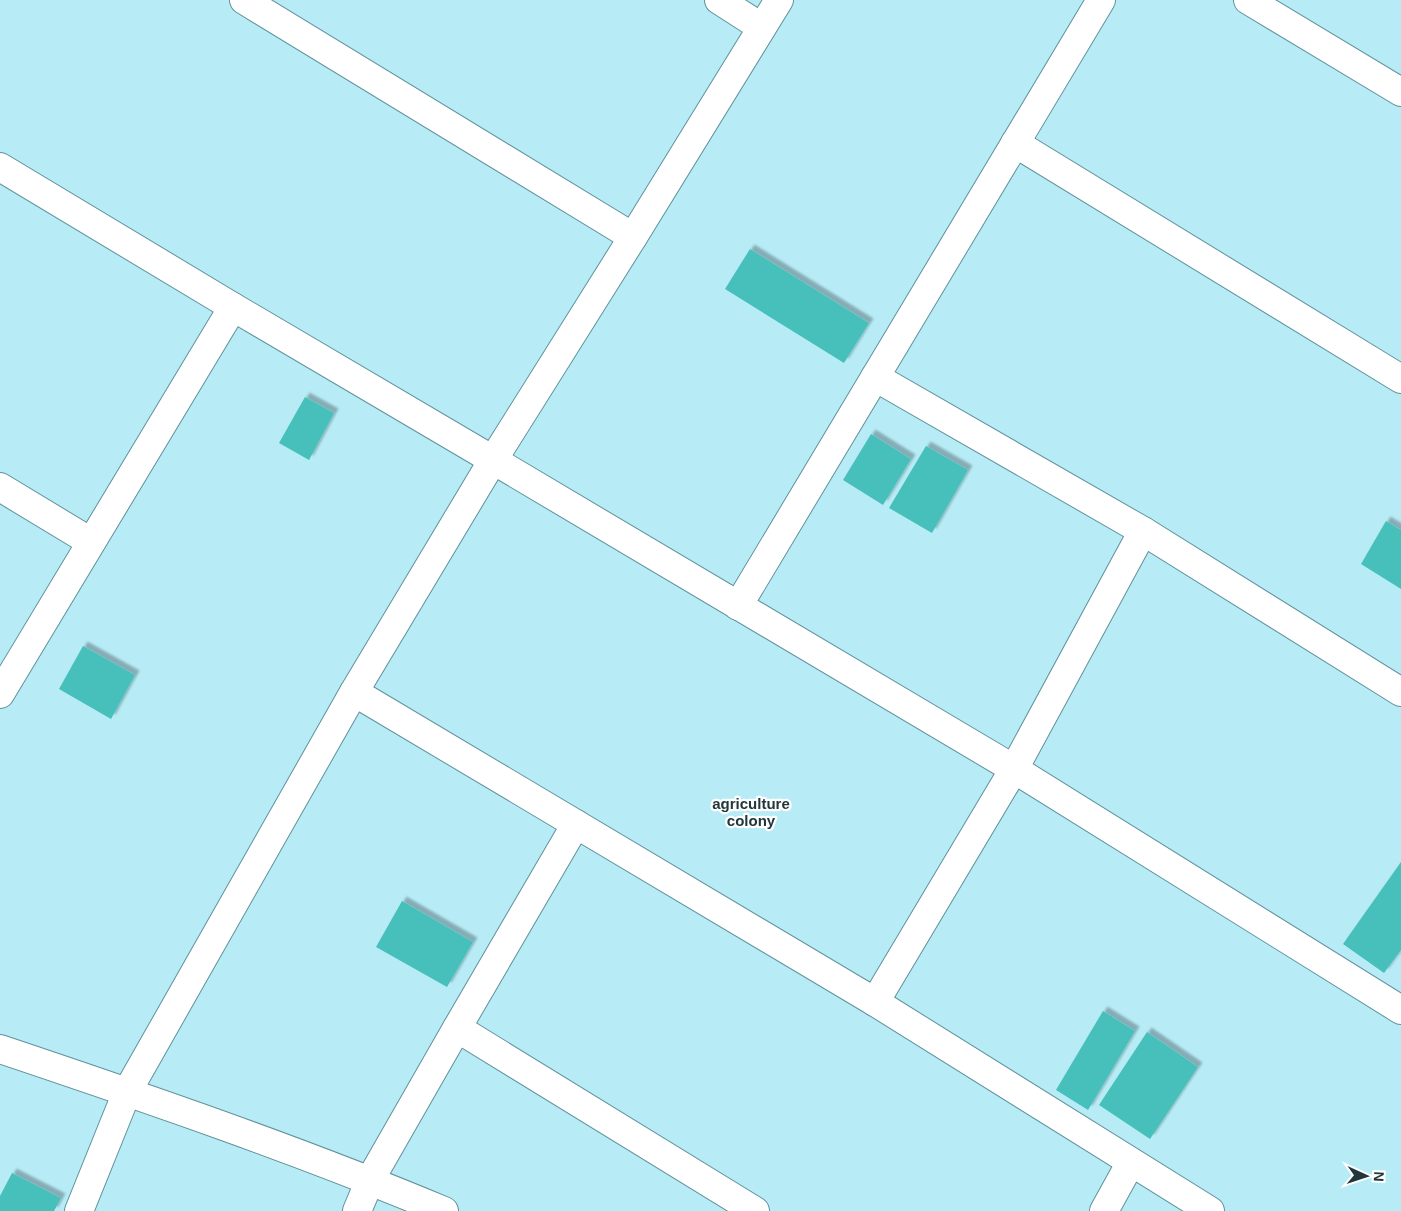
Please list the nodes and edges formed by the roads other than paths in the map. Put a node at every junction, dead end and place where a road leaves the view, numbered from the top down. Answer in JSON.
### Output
{"nodes":[{"id":1,"x":244,"y":0,"type":"edge"},
{"id":2,"x":720,"y":0,"type":"edge"},
{"id":3,"x":779,"y":0,"type":"edge"},
{"id":4,"x":1101,"y":0,"type":"edge"},
{"id":5,"x":1248,"y":0,"type":"edge"},
{"id":6,"x":761,"y":27,"type":"junction"},
{"id":7,"x":1401,"y":92,"type":"edge"},
{"id":8,"x":1015,"y":143,"type":"junction"},
{"id":9,"x":0,"y":167,"type":"edge"},
{"id":10,"x":633,"y":237,"type":"junction"},
{"id":11,"x":233,"y":307,"type":"junction"},
{"id":12,"x":875,"y":377,"type":"junction"},
{"id":13,"x":1401,"y":379,"type":"edge"},
{"id":14,"x":493,"y":460,"type":"junction"},
{"id":15,"x":0,"y":487,"type":"edge"},
{"id":16,"x":1143,"y":531,"type":"junction"},
{"id":17,"x":91,"y":542,"type":"junction"},
{"id":18,"x":738,"y":606,"type":"junction"},
{"id":19,"x":354,"y":692,"type":"junction"},
{"id":20,"x":1401,"y":692,"type":"edge"},
{"id":21,"x":0,"y":694,"type":"edge"},
{"id":22,"x":1014,"y":769,"type":"junction"},
{"id":23,"x":576,"y":824,"type":"junction"},
{"id":24,"x":875,"y":1002,"type":"junction"},
{"id":25,"x":1401,"y":1010,"type":"edge"},
{"id":26,"x":457,"y":1028,"type":"junction"},
{"id":27,"x":0,"y":1049,"type":"edge"},
{"id":28,"x":127,"y":1092,"type":"junction"},
{"id":29,"x":1131,"y":1162,"type":"junction"},
{"id":30,"x":370,"y":1180,"type":"junction"},
{"id":31,"x":80,"y":1211,"type":"edge"},
{"id":32,"x":357,"y":1211,"type":"edge"},
{"id":33,"x":444,"y":1211,"type":"edge"},
{"id":34,"x":755,"y":1211,"type":"edge"},
{"id":35,"x":1104,"y":1211,"type":"edge"},
{"id":36,"x":1210,"y":1211,"type":"edge"}],
"edges":[{"from":1,"to":10,"type":"street"},
{"from":2,"to":6,"type":"street"},
{"from":3,"to":6,"type":"street"},
{"from":4,"to":8,"type":"street"},
{"from":5,"to":7,"type":"street"},
{"from":6,"to":10,"type":"street"},
{"from":8,"to":12,"type":"street"},
{"from":8,"to":13,"type":"street"},
{"from":9,"to":11,"type":"street"},
{"from":10,"to":14,"type":"street"},
{"from":11,"to":14,"type":"street"},
{"from":11,"to":17,"type":"street"},
{"from":12,"to":16,"type":"street"},
{"from":12,"to":18,"type":"street"},
{"from":14,"to":18,"type":"street"},
{"from":14,"to":19,"type":"street"},
{"from":15,"to":17,"type":"street"},
{"from":16,"to":20,"type":"street"},
{"from":16,"to":22,"type":"street"},
{"from":17,"to":21,"type":"street"},
{"from":18,"to":22,"type":"street"},
{"from":19,"to":23,"type":"street"},
{"from":19,"to":28,"type":"street"},
{"from":22,"to":24,"type":"street"},
{"from":22,"to":25,"type":"street"},
{"from":23,"to":24,"type":"street"},
{"from":23,"to":26,"type":"street"},
{"from":24,"to":29,"type":"street"},
{"from":26,"to":30,"type":"street"},
{"from":26,"to":34,"type":"street"},
{"from":27,"to":28,"type":"street"},
{"from":28,"to":30,"type":"street"},
{"from":28,"to":31,"type":"street"},
{"from":29,"to":35,"type":"street"},
{"from":29,"to":36,"type":"street"},
{"from":30,"to":32,"type":"street"},
{"from":30,"to":33,"type":"street"}]}
